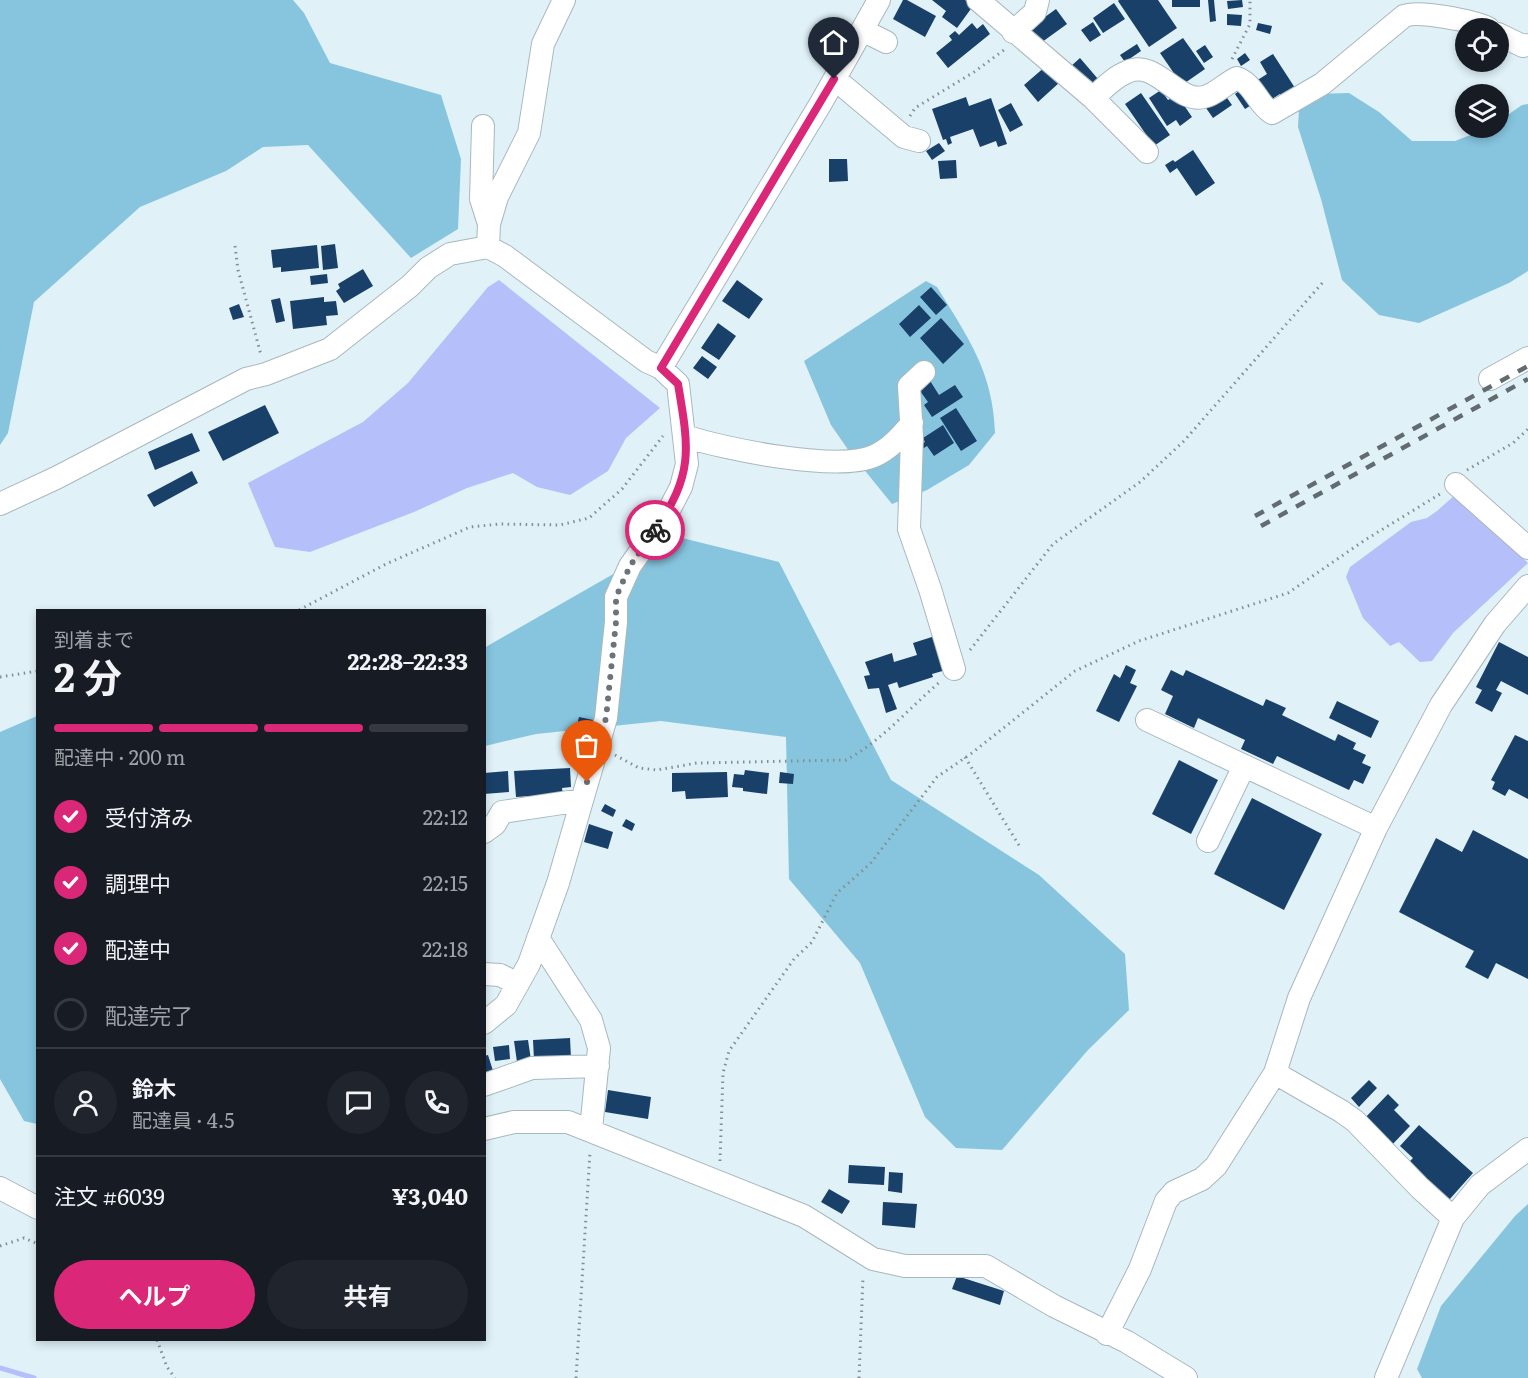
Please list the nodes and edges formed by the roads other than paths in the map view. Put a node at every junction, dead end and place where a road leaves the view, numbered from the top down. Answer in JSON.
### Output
{"nodes":[{"id":1,"x":564,"y":0,"type":"edge"},
{"id":2,"x":879,"y":0,"type":"edge"},
{"id":3,"x":978,"y":0,"type":"edge"},
{"id":4,"x":1038,"y":0,"type":"edge"},
{"id":5,"x":1455,"y":20,"type":"edge"},
{"id":6,"x":862,"y":30,"type":"junction"},
{"id":7,"x":1013,"y":32,"type":"junction"},
{"id":8,"x":1509,"y":39,"type":"edge"},
{"id":9,"x":886,"y":42,"type":"dead end"},
{"id":10,"x":1528,"y":45,"type":"edge"},
{"id":11,"x":834,"y":79,"type":"junction"},
{"id":12,"x":1093,"y":98,"type":"junction"},
{"id":13,"x":483,"y":126,"type":"dead end"},
{"id":14,"x":919,"y":141,"type":"dead end"},
{"id":15,"x":1147,"y":152,"type":"dead end"},
{"id":16,"x":489,"y":224,"type":"junction"},
{"id":17,"x":488,"y":247,"type":"junction"},
{"id":18,"x":1528,"y":358,"type":"edge"},
{"id":19,"x":661,"y":368,"type":"junction"},
{"id":20,"x":924,"y":372,"type":"dead end"},
{"id":21,"x":1491,"y":379,"type":"dead end"},
{"id":22,"x":912,"y":423,"type":"junction"},
{"id":23,"x":685,"y":436,"type":"junction"},
{"id":24,"x":1456,"y":484,"type":"road end"},
{"id":25,"x":0,"y":504,"type":"edge"},
{"id":26,"x":1528,"y":548,"type":"edge"},
{"id":27,"x":1528,"y":586,"type":"edge"},
{"id":28,"x":954,"y":669,"type":"road end"},
{"id":29,"x":1147,"y":720,"type":"dead end"},
{"id":30,"x":1244,"y":766,"type":"junction"},
{"id":31,"x":582,"y":801,"type":"junction"},
{"id":32,"x":1376,"y":828,"type":"junction"},
{"id":33,"x":486,"y":831,"type":"edge"},
{"id":34,"x":1208,"y":841,"type":"dead end"},
{"id":35,"x":538,"y":938,"type":"junction"},
{"id":36,"x":486,"y":974,"type":"edge"},
{"id":37,"x":518,"y":984,"type":"junction"},
{"id":38,"x":486,"y":1021,"type":"edge"},
{"id":39,"x":597,"y":1066,"type":"junction"},
{"id":40,"x":1275,"y":1073,"type":"junction"},
{"id":41,"x":486,"y":1084,"type":"edge"},
{"id":42,"x":486,"y":1129,"type":"edge"},
{"id":43,"x":591,"y":1130,"type":"junction"},
{"id":44,"x":1528,"y":1149,"type":"edge"},
{"id":45,"x":0,"y":1188,"type":"edge"},
{"id":46,"x":36,"y":1207,"type":"edge"},
{"id":47,"x":1453,"y":1218,"type":"junction"},
{"id":48,"x":1107,"y":1334,"type":"junction"},
{"id":49,"x":1186,"y":1378,"type":"edge"},
{"id":50,"x":1386,"y":1378,"type":"edge"}],
"edges":[{"from":1,"to":16,"type":"street"},
{"from":2,"to":6,"type":"street"},
{"from":3,"to":7,"type":"street"},
{"from":4,"to":7,"type":"street"},
{"from":5,"to":12,"type":"street"},
{"from":6,"to":9,"type":"street"},
{"from":6,"to":11,"type":"street"},
{"from":7,"to":12,"type":"street"},
{"from":8,"to":10,"type":"street"},
{"from":11,"to":14,"type":"street"},
{"from":11,"to":19,"type":"street"},
{"from":12,"to":15,"type":"street"},
{"from":13,"to":16,"type":"street"},
{"from":16,"to":17,"type":"street"},
{"from":17,"to":19,"type":"street"},
{"from":17,"to":25,"type":"street"},
{"from":18,"to":21,"type":"street"},
{"from":19,"to":23,"type":"street"},
{"from":20,"to":22,"type":"street"},
{"from":22,"to":23,"type":"street"},
{"from":22,"to":28,"type":"street"},
{"from":23,"to":31,"type":"street"},
{"from":24,"to":26,"type":"street"},
{"from":27,"to":32,"type":"street"},
{"from":29,"to":30,"type":"street"},
{"from":30,"to":32,"type":"street"},
{"from":30,"to":34,"type":"street"},
{"from":31,"to":33,"type":"street"},
{"from":31,"to":35,"type":"street"},
{"from":32,"to":40,"type":"street"},
{"from":35,"to":37,"type":"street"},
{"from":35,"to":39,"type":"street"},
{"from":36,"to":37,"type":"street"},
{"from":37,"to":38,"type":"street"},
{"from":39,"to":41,"type":"street"},
{"from":39,"to":43,"type":"street"},
{"from":40,"to":47,"type":"street"},
{"from":40,"to":48,"type":"street"},
{"from":42,"to":43,"type":"street"},
{"from":43,"to":48,"type":"street"},
{"from":44,"to":47,"type":"street"},
{"from":45,"to":46,"type":"street"},
{"from":47,"to":50,"type":"street"},
{"from":48,"to":49,"type":"street"}]}
